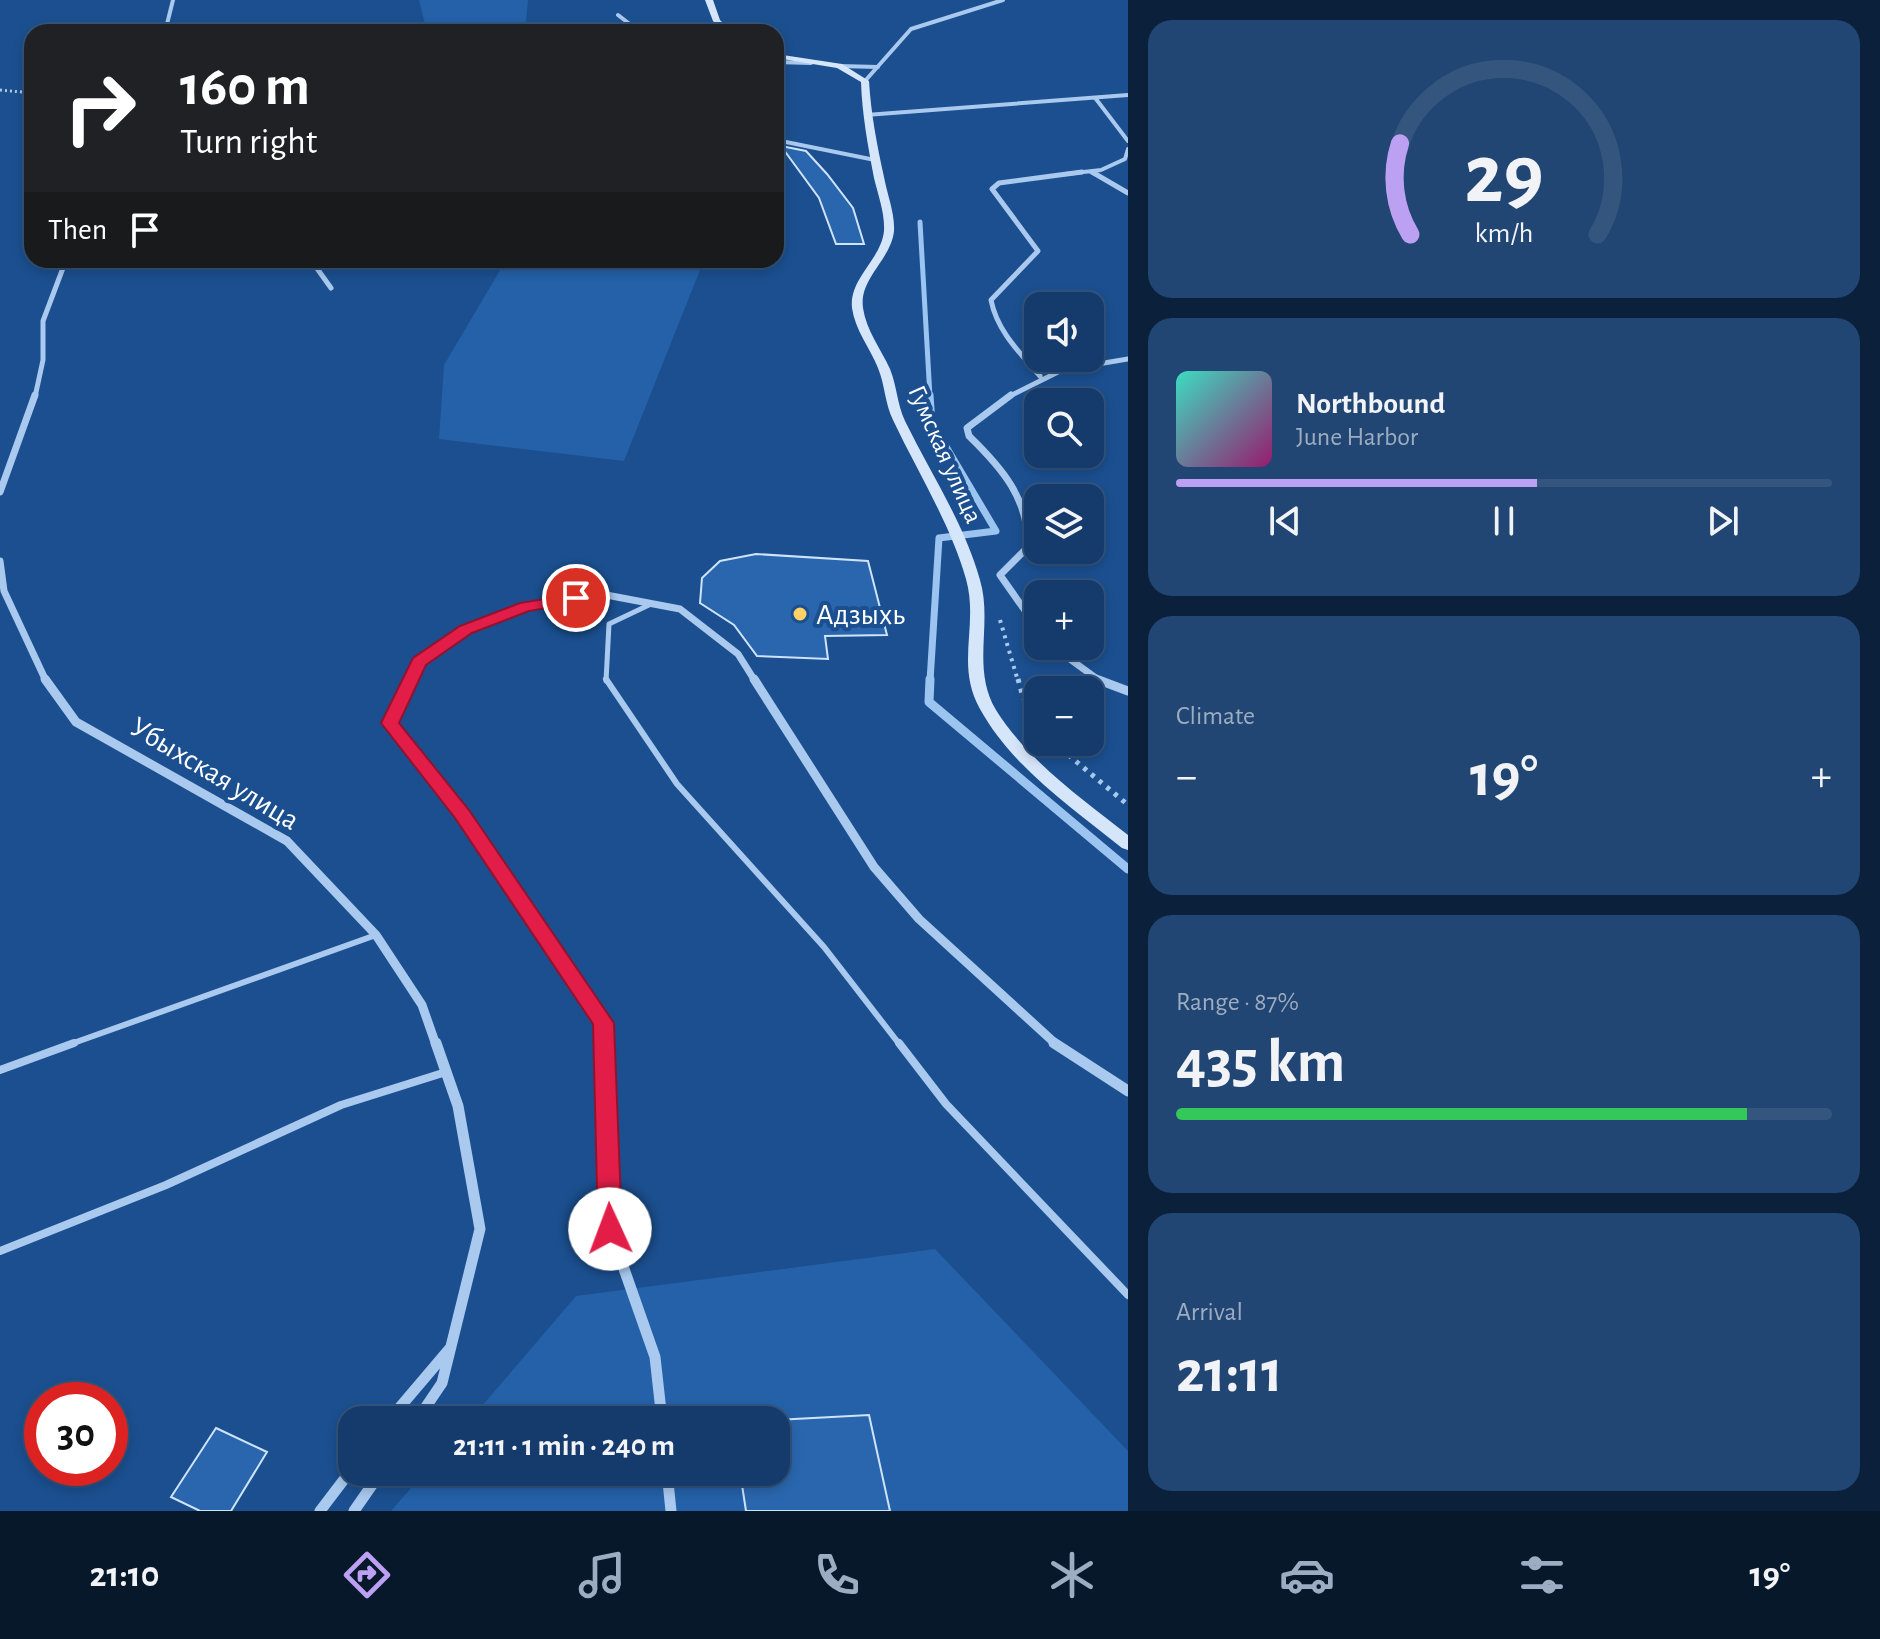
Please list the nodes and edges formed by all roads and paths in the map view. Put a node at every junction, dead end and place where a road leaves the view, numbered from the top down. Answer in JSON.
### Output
{"nodes":[{"id":1,"x":173,"y":0,"type":"edge"},
{"id":2,"x":709,"y":0,"type":"edge"},
{"id":3,"x":1003,"y":0,"type":"edge"},
{"id":4,"x":618,"y":15,"type":"dead end"},
{"id":5,"x":167,"y":24,"type":"edge"},
{"id":6,"x":630,"y":24,"type":"edge"},
{"id":7,"x":720,"y":24,"type":"edge"},
{"id":8,"x":784,"y":57,"type":"edge"},
{"id":9,"x":784,"y":62,"type":"edge"},
{"id":10,"x":814,"y":63,"type":"junction"},
{"id":11,"x":839,"y":66,"type":"junction"},
{"id":12,"x":878,"y":67,"type":"junction"},
{"id":13,"x":865,"y":81,"type":"junction"},
{"id":14,"x":0,"y":90,"type":"edge"},
{"id":15,"x":24,"y":92,"type":"edge"},
{"id":16,"x":1128,"y":95,"type":"edge"},
{"id":17,"x":1096,"y":99,"type":"junction"},
{"id":18,"x":866,"y":115,"type":"junction"},
{"id":19,"x":1128,"y":141,"type":"edge"},
{"id":20,"x":784,"y":142,"type":"edge"},
{"id":21,"x":1128,"y":149,"type":"edge"},
{"id":22,"x":875,"y":160,"type":"junction"},
{"id":23,"x":1090,"y":171,"type":"junction"},
{"id":24,"x":1128,"y":193,"type":"edge"},
{"id":25,"x":63,"y":268,"type":"edge"},
{"id":26,"x":317,"y":268,"type":"edge"},
{"id":27,"x":331,"y":288,"type":"dead end"},
{"id":28,"x":1128,"y":359,"type":"edge"},
{"id":29,"x":1040,"y":376,"type":"junction"},
{"id":30,"x":0,"y":492,"type":"edge"},
{"id":31,"x":0,"y":561,"type":"edge"},
{"id":32,"x":651,"y":604,"type":"junction"},
{"id":33,"x":1024,"y":611,"type":"edge"},
{"id":34,"x":999,"y":619,"type":"dead end"},
{"id":35,"x":1067,"y":660,"type":"edge"},
{"id":36,"x":1128,"y":691,"type":"edge"},
{"id":37,"x":1024,"y":699,"type":"edge"},
{"id":38,"x":1070,"y":756,"type":"edge"},
{"id":39,"x":1128,"y":805,"type":"edge"},
{"id":40,"x":1128,"y":844,"type":"edge"},
{"id":41,"x":376,"y":935,"type":"junction"},
{"id":42,"x":0,"y":1070,"type":"edge"},
{"id":43,"x":446,"y":1072,"type":"junction"},
{"id":44,"x":1128,"y":1091,"type":"edge"},
{"id":45,"x":0,"y":1251,"type":"edge"},
{"id":46,"x":1128,"y":1295,"type":"edge"},
{"id":47,"x":454,"y":1343,"type":"junction"},
{"id":48,"x":401,"y":1406,"type":"edge"},
{"id":49,"x":426,"y":1406,"type":"edge"},
{"id":50,"x":660,"y":1406,"type":"edge"},
{"id":51,"x":339,"y":1486,"type":"edge"},
{"id":52,"x":371,"y":1486,"type":"edge"},
{"id":53,"x":668,"y":1486,"type":"edge"},
{"id":54,"x":320,"y":1511,"type":"edge"},
{"id":55,"x":354,"y":1511,"type":"edge"},
{"id":56,"x":671,"y":1511,"type":"edge"}],
"edges":[{"from":1,"to":5,"type":"street"},
{"from":2,"to":7,"type":"street"},
{"from":3,"to":12,"type":"street"},
{"from":4,"to":6,"type":"street"},
{"from":8,"to":10,"type":"street"},
{"from":9,"to":10,"type":"street"},
{"from":10,"to":11,"type":"street"},
{"from":11,"to":12,"type":"street"},
{"from":11,"to":13,"type":"street"},
{"from":12,"to":13,"type":"street"},
{"from":13,"to":18,"type":"street","name":"Гумская улица"},
{"from":14,"to":15,"type":"path"},
{"from":16,"to":17,"type":"street"},
{"from":17,"to":18,"type":"street"},
{"from":17,"to":19,"type":"street"},
{"from":18,"to":22,"type":"street","name":"Гумская улица"},
{"from":20,"to":22,"type":"street"},
{"from":21,"to":23,"type":"street"},
{"from":22,"to":40,"type":"street","name":"Гумская улица"},
{"from":23,"to":24,"type":"street"},
{"from":23,"to":29,"type":"street"},
{"from":25,"to":30,"type":"street"},
{"from":26,"to":27,"type":"street"},
{"from":28,"to":29,"type":"street"},
{"from":29,"to":33,"type":"street"},
{"from":31,"to":41,"type":"street","name":"Убыхская улица"},
{"from":32,"to":44,"type":"street"},
{"from":32,"to":46,"type":"lane"},
{"from":32,"to":50,"type":"street"},
{"from":34,"to":37,"type":"path"},
{"from":35,"to":36,"type":"street"},
{"from":38,"to":39,"type":"path"},
{"from":41,"to":42,"type":"lane"},
{"from":41,"to":43,"type":"street","name":"Убыхская улица"},
{"from":43,"to":45,"type":"lane"},
{"from":43,"to":47,"type":"street","name":"Убыхская улица"},
{"from":47,"to":48,"type":"street","name":"Убыхская улица"},
{"from":47,"to":49,"type":"street"},
{"from":51,"to":54,"type":"street"},
{"from":52,"to":55,"type":"street"},
{"from":53,"to":56,"type":"street"}]}
